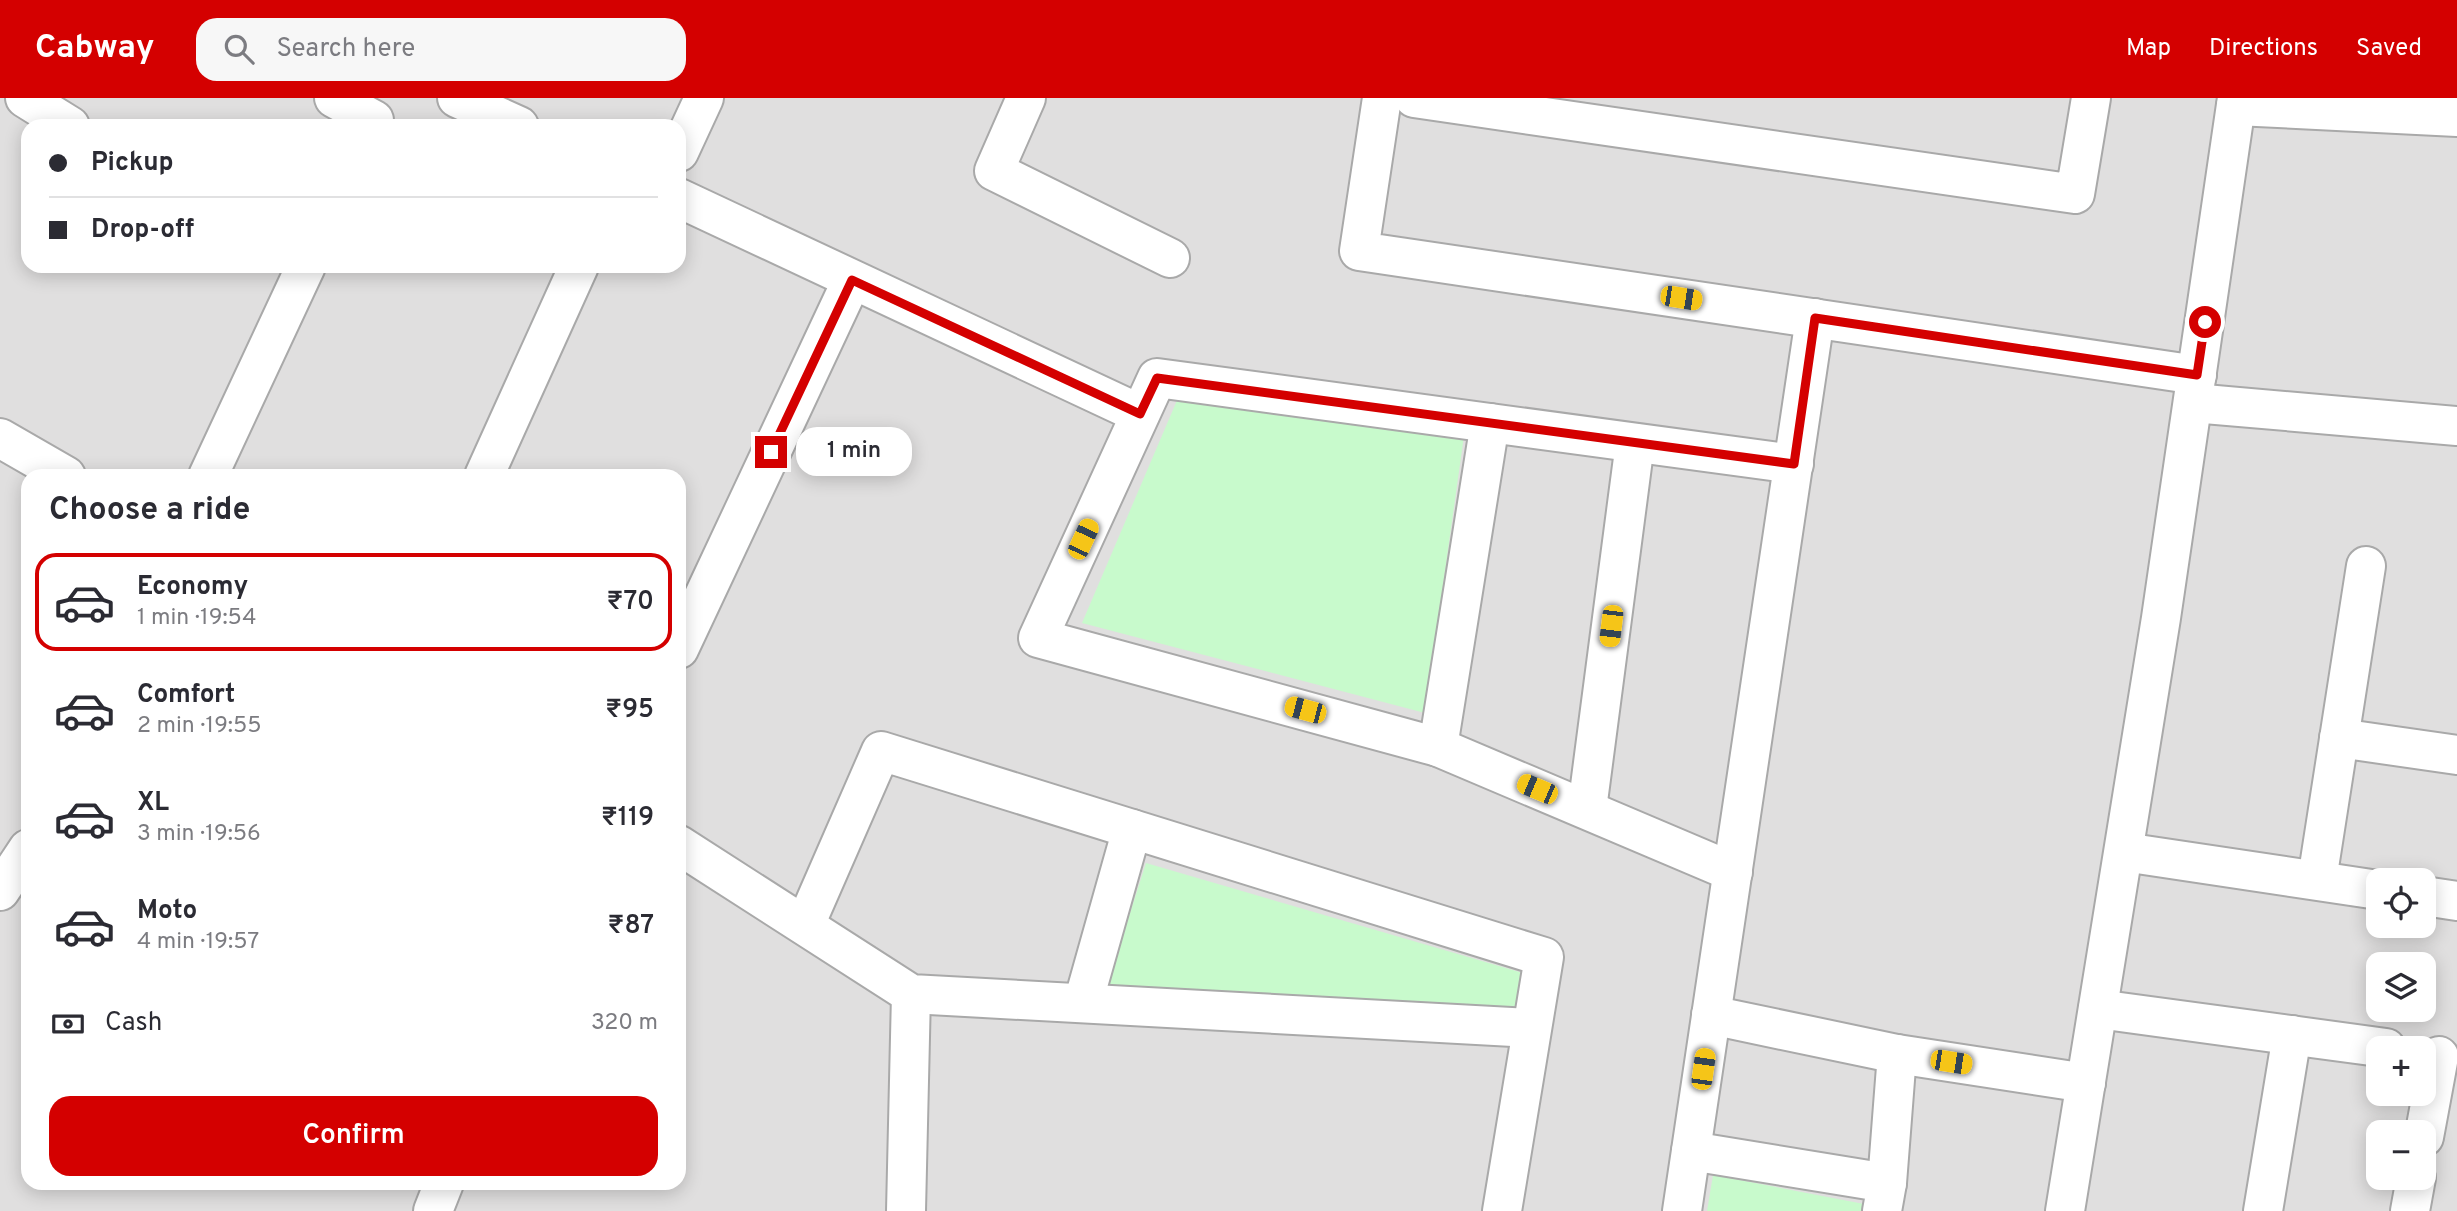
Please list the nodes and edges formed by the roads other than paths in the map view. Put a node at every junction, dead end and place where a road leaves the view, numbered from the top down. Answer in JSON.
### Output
{"nodes":[{"id":1,"x":25,"y":98,"type":"edge"},
{"id":2,"x":334,"y":98,"type":"edge"},
{"id":3,"x":457,"y":98,"type":"edge"},
{"id":4,"x":704,"y":98,"type":"edge"},
{"id":5,"x":1026,"y":98,"type":"edge"},
{"id":6,"x":1381,"y":98,"type":"edge"},
{"id":7,"x":1414,"y":98,"type":"edge"},
{"id":8,"x":2091,"y":98,"type":"edge"},
{"id":9,"x":2237,"y":102,"type":"edge"},
{"id":10,"x":377,"y":115,"type":"edge"},
{"id":11,"x":2457,"y":117,"type":"edge"},
{"id":12,"x":60,"y":119,"type":"edge"},
{"id":13,"x":504,"y":119,"type":"edge"},
{"id":14,"x":686,"y":137,"type":"edge"},
{"id":15,"x":686,"y":201,"type":"edge"},
{"id":16,"x":1170,"y":258,"type":"dead end"},
{"id":17,"x":303,"y":273,"type":"edge"},
{"id":18,"x":576,"y":273,"type":"edge"},
{"id":19,"x":852,"y":280,"type":"junction"},
{"id":20,"x":1815,"y":318,"type":"junction"},
{"id":21,"x":2195,"y":389,"type":"junction"},
{"id":22,"x":1140,"y":414,"type":"junction"},
{"id":23,"x":1490,"y":423,"type":"junction"},
{"id":24,"x":2457,"y":426,"type":"edge"},
{"id":25,"x":0,"y":438,"type":"edge"},
{"id":26,"x":1635,"y":443,"type":"junction"},
{"id":27,"x":1794,"y":464,"type":"junction"},
{"id":28,"x":54,"y":469,"type":"edge"},
{"id":29,"x":211,"y":469,"type":"edge"},
{"id":30,"x":487,"y":469,"type":"edge"},
{"id":31,"x":2366,"y":566,"type":"dead end"},
{"id":32,"x":686,"y":634,"type":"edge"},
{"id":33,"x":2339,"y":738,"type":"junction"},
{"id":34,"x":1438,"y":747,"type":"junction"},
{"id":35,"x":2457,"y":755,"type":"edge"},
{"id":36,"x":1587,"y":809,"type":"junction"},
{"id":37,"x":1132,"y":829,"type":"junction"},
{"id":38,"x":686,"y":849,"type":"edge"},
{"id":39,"x":2123,"y":852,"type":"junction"},
{"id":40,"x":21,"y":860,"type":"edge"},
{"id":41,"x":1733,"y":872,"type":"junction"},
{"id":42,"x":2317,"y":880,"type":"junction"},
{"id":43,"x":2366,"y":888,"type":"edge"},
{"id":44,"x":0,"y":891,"type":"edge"},
{"id":45,"x":2436,"y":898,"type":"edge"},
{"id":46,"x":2457,"y":901,"type":"edge"},
{"id":47,"x":805,"y":925,"type":"junction"},
{"id":48,"x":911,"y":994,"type":"junction"},
{"id":49,"x":1083,"y":1003,"type":"junction"},
{"id":50,"x":2098,"y":1009,"type":"junction"},
{"id":51,"x":1711,"y":1015,"type":"junction"},
{"id":52,"x":1530,"y":1028,"type":"junction"},
{"id":53,"x":2292,"y":1035,"type":"junction"},
{"id":54,"x":2366,"y":1045,"type":"edge"},
{"id":55,"x":1897,"y":1054,"type":"junction"},
{"id":56,"x":2440,"y":1056,"type":"edge"},
{"id":57,"x":2086,"y":1083,"type":"junction"},
{"id":58,"x":2427,"y":1120,"type":"edge"},
{"id":59,"x":1691,"y":1151,"type":"junction"},
{"id":60,"x":2414,"y":1190,"type":"edge"},
{"id":61,"x":1884,"y":1197,"type":"edge"},
{"id":62,"x":906,"y":1211,"type":"edge"},
{"id":63,"x":1502,"y":1211,"type":"edge"},
{"id":64,"x":1682,"y":1211,"type":"edge"},
{"id":65,"x":2065,"y":1211,"type":"edge"},
{"id":66,"x":2263,"y":1211,"type":"edge"},
{"id":67,"x":2410,"y":1211,"type":"edge"}],
"edges":[{"from":1,"to":12,"type":"street"},
{"from":2,"to":10,"type":"street"},
{"from":3,"to":13,"type":"street"},
{"from":4,"to":14,"type":"street"},
{"from":5,"to":16,"type":"street"},
{"from":6,"to":20,"type":"street"},
{"from":7,"to":8,"type":"street"},
{"from":9,"to":11,"type":"street"},
{"from":9,"to":21,"type":"street"},
{"from":15,"to":19,"type":"street"},
{"from":17,"to":29,"type":"street"},
{"from":18,"to":30,"type":"street"},
{"from":19,"to":22,"type":"street"},
{"from":19,"to":32,"type":"street"},
{"from":20,"to":21,"type":"street"},
{"from":20,"to":27,"type":"street"},
{"from":21,"to":24,"type":"street"},
{"from":21,"to":39,"type":"street"},
{"from":22,"to":23,"type":"street"},
{"from":22,"to":34,"type":"street"},
{"from":23,"to":26,"type":"street"},
{"from":23,"to":34,"type":"street"},
{"from":25,"to":28,"type":"street"},
{"from":26,"to":27,"type":"street"},
{"from":26,"to":36,"type":"street"},
{"from":27,"to":41,"type":"street"},
{"from":31,"to":33,"type":"street"},
{"from":33,"to":35,"type":"street"},
{"from":33,"to":42,"type":"street"},
{"from":34,"to":36,"type":"street"},
{"from":36,"to":41,"type":"street"},
{"from":37,"to":47,"type":"street"},
{"from":37,"to":49,"type":"street"},
{"from":37,"to":52,"type":"street"},
{"from":38,"to":47,"type":"street"},
{"from":39,"to":42,"type":"street"},
{"from":39,"to":50,"type":"street"},
{"from":40,"to":44,"type":"street"},
{"from":41,"to":51,"type":"street"},
{"from":42,"to":43,"type":"street"},
{"from":45,"to":46,"type":"street"},
{"from":47,"to":48,"type":"street"},
{"from":48,"to":49,"type":"street"},
{"from":48,"to":62,"type":"street"},
{"from":49,"to":52,"type":"street"},
{"from":50,"to":53,"type":"street"},
{"from":50,"to":57,"type":"street"},
{"from":51,"to":55,"type":"street"},
{"from":51,"to":59,"type":"street"},
{"from":52,"to":63,"type":"street"},
{"from":53,"to":54,"type":"street"},
{"from":53,"to":66,"type":"street"},
{"from":55,"to":57,"type":"street"},
{"from":55,"to":61,"type":"street"},
{"from":56,"to":58,"type":"street"},
{"from":57,"to":65,"type":"street"},
{"from":59,"to":61,"type":"street"},
{"from":59,"to":64,"type":"street"},
{"from":60,"to":67,"type":"street"}]}
